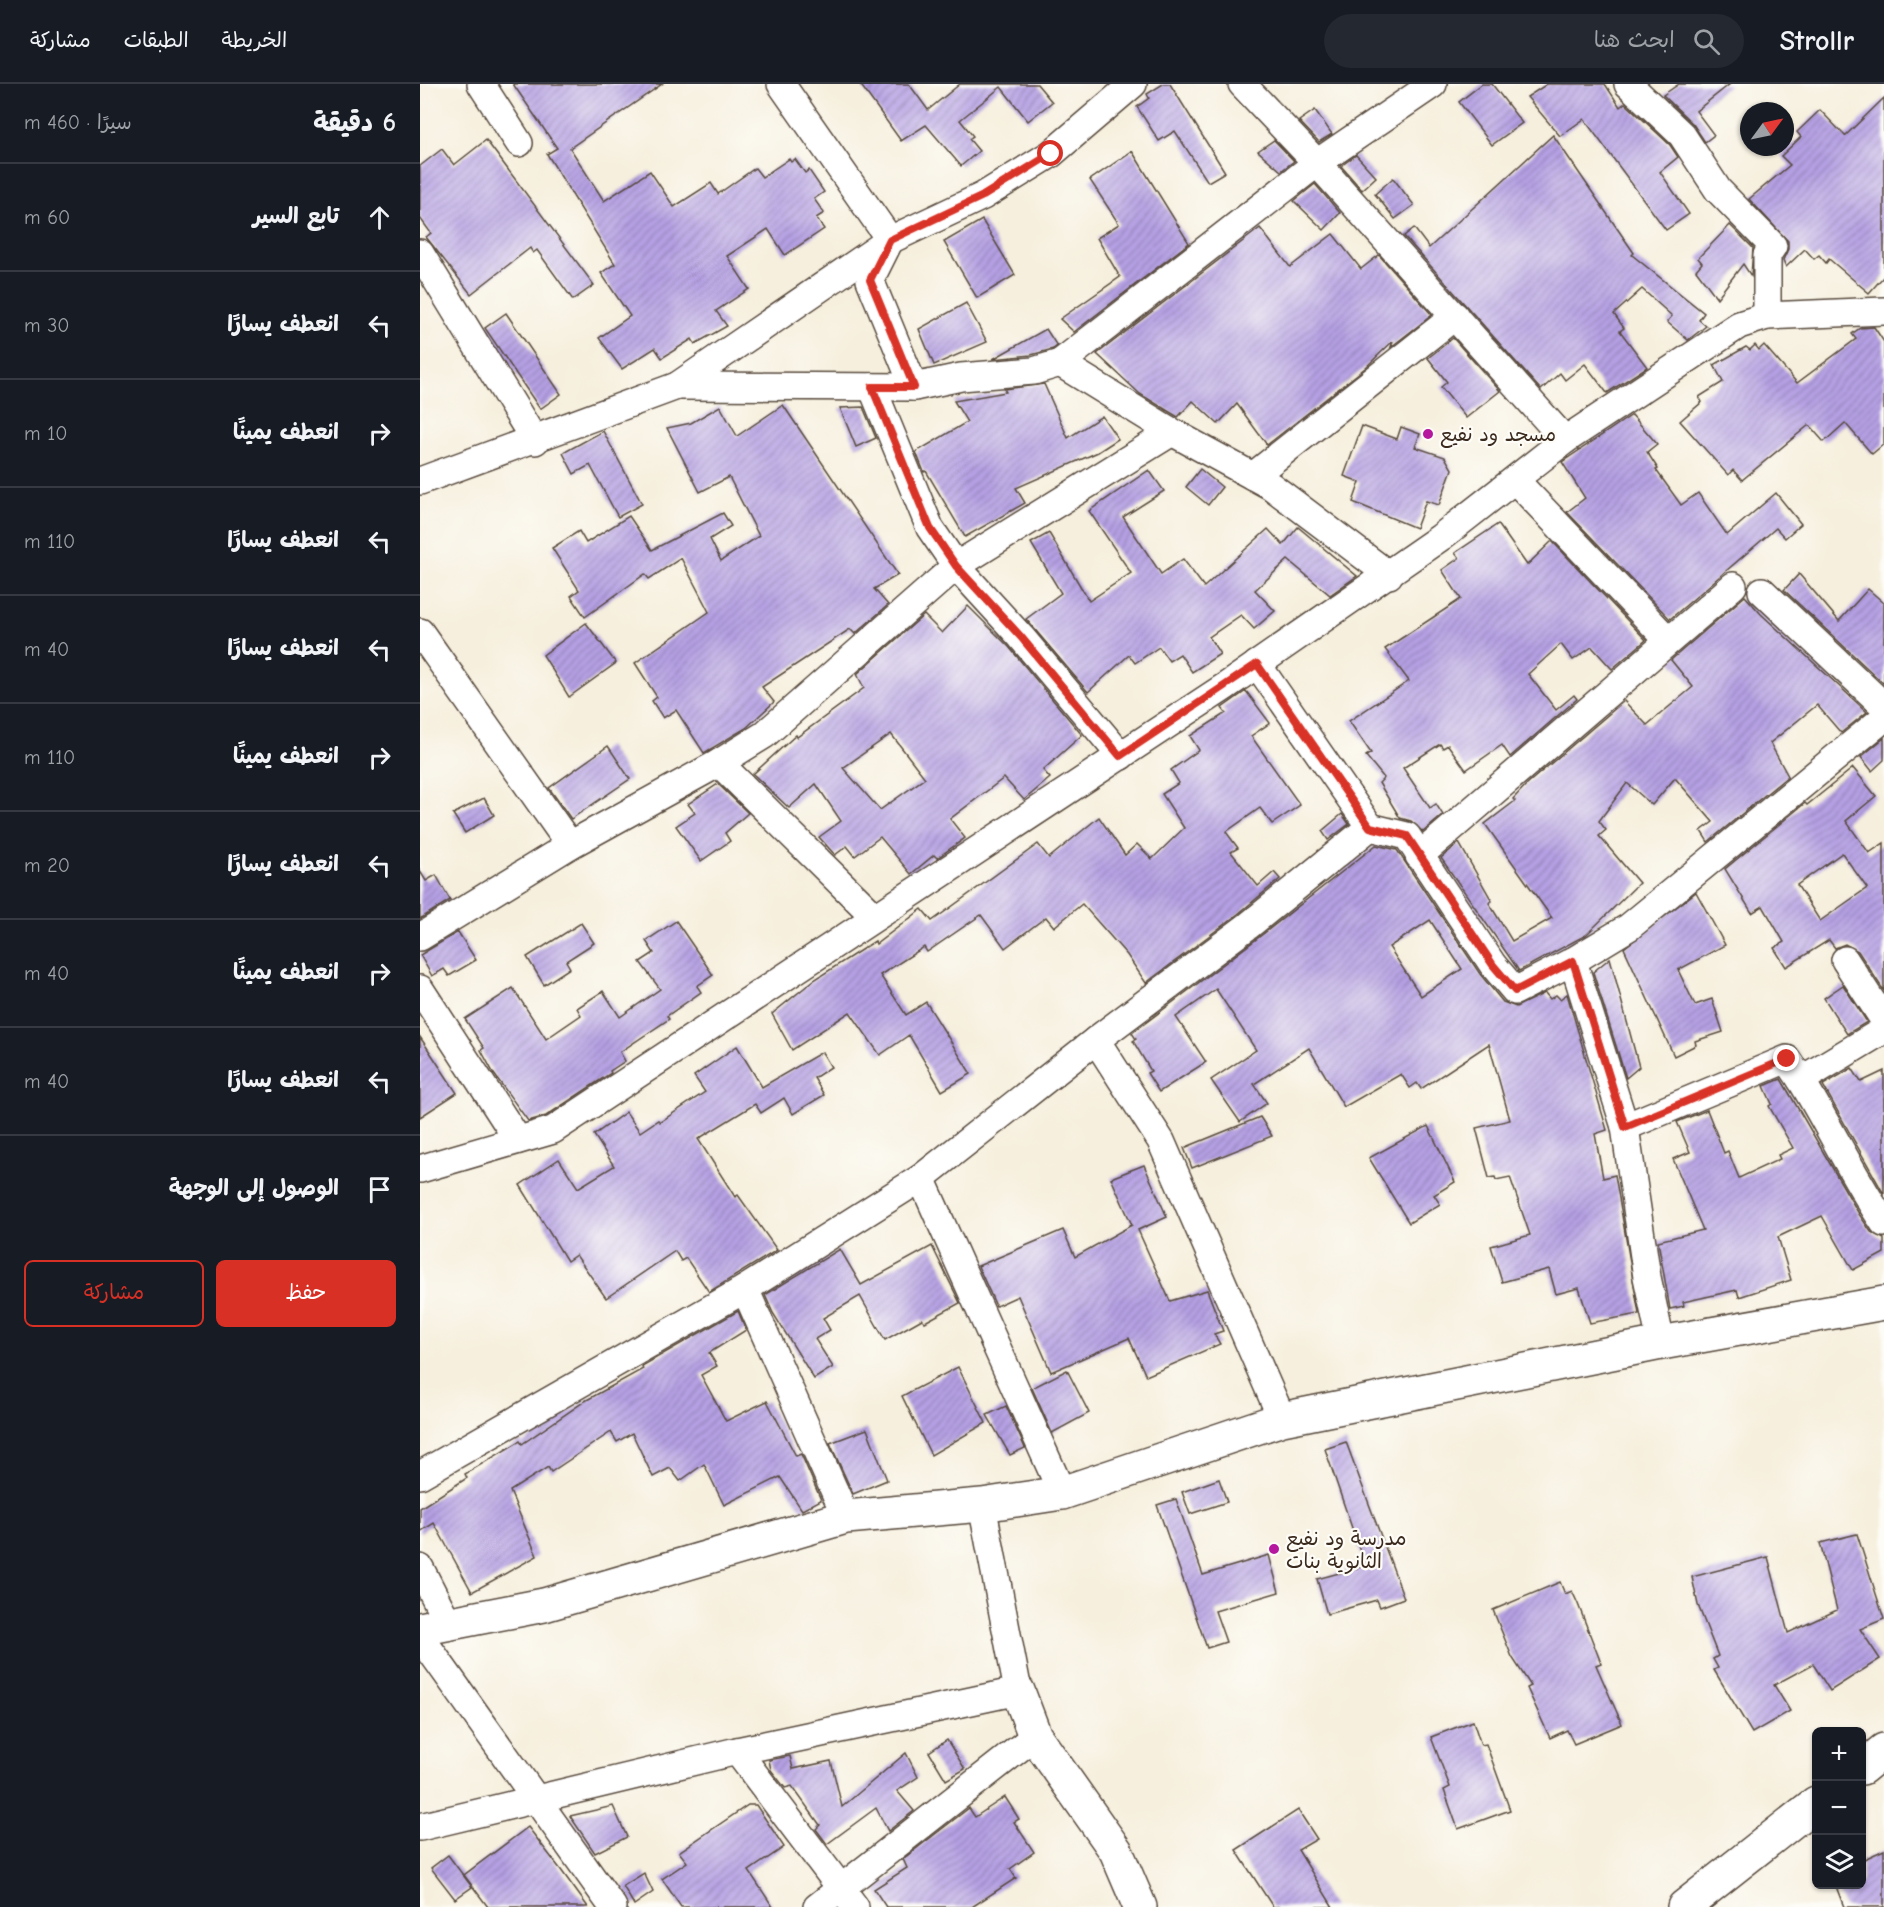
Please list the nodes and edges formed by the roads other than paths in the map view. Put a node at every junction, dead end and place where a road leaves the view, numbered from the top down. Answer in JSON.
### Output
{"nodes":[{"id":1,"x":482,"y":84,"type":"edge"},
{"id":2,"x":781,"y":84,"type":"edge"},
{"id":3,"x":1133,"y":84,"type":"edge"},
{"id":4,"x":1242,"y":84,"type":"edge"},
{"id":5,"x":1433,"y":84,"type":"edge"},
{"id":6,"x":1628,"y":84,"type":"edge"},
{"id":7,"x":519,"y":142,"type":"dead end"},
{"id":8,"x":1317,"y":163,"type":"junction"},
{"id":9,"x":890,"y":240,"type":"junction"},
{"id":10,"x":420,"y":253,"type":"edge"},
{"id":11,"x":1884,"y":310,"type":"edge"},
{"id":12,"x":1455,"y":316,"type":"junction"},
{"id":13,"x":1767,"y":316,"type":"junction"},
{"id":14,"x":1060,"y":363,"type":"junction"},
{"id":15,"x":677,"y":386,"type":"junction"},
{"id":16,"x":872,"y":387,"type":"junction"},
{"id":17,"x":914,"y":387,"type":"junction"},
{"id":18,"x":1172,"y":432,"type":"junction"},
{"id":19,"x":1565,"y":440,"type":"junction"},
{"id":20,"x":535,"y":441,"type":"junction"},
{"id":21,"x":1253,"y":476,"type":"junction"},
{"id":22,"x":1515,"y":480,"type":"junction"},
{"id":23,"x":420,"y":481,"type":"edge"},
{"id":24,"x":956,"y":566,"type":"junction"},
{"id":25,"x":1389,"y":575,"type":"junction"},
{"id":26,"x":1733,"y":586,"type":"dead end"},
{"id":27,"x":1762,"y":591,"type":"dead end"},
{"id":28,"x":420,"y":632,"type":"edge"},
{"id":29,"x":1668,"y":640,"type":"junction"},
{"id":30,"x":1257,"y":664,"type":"junction"},
{"id":31,"x":1884,"y":706,"type":"edge"},
{"id":32,"x":1884,"y":718,"type":"edge"},
{"id":33,"x":1120,"y":756,"type":"junction"},
{"id":34,"x":719,"y":763,"type":"junction"},
{"id":35,"x":1370,"y":827,"type":"junction"},
{"id":36,"x":570,"y":845,"type":"junction"},
{"id":37,"x":1419,"y":856,"type":"junction"},
{"id":38,"x":874,"y":916,"type":"junction"},
{"id":39,"x":420,"y":937,"type":"edge"},
{"id":40,"x":1845,"y":960,"type":"dead end"},
{"id":41,"x":1573,"y":961,"type":"junction"},
{"id":42,"x":420,"y":989,"type":"edge"},
{"id":43,"x":1884,"y":1020,"type":"edge"},
{"id":44,"x":1884,"y":1030,"type":"edge"},
{"id":45,"x":1096,"y":1040,"type":"junction"},
{"id":46,"x":1801,"y":1080,"type":"junction"},
{"id":47,"x":1625,"y":1127,"type":"junction"},
{"id":48,"x":518,"y":1140,"type":"junction"},
{"id":49,"x":420,"y":1169,"type":"edge"},
{"id":50,"x":921,"y":1178,"type":"junction"},
{"id":51,"x":1884,"y":1223,"type":"edge"},
{"id":52,"x":745,"y":1289,"type":"junction"},
{"id":53,"x":1884,"y":1303,"type":"edge"},
{"id":54,"x":1661,"y":1343,"type":"junction"},
{"id":55,"x":1282,"y":1419,"type":"junction"},
{"id":56,"x":420,"y":1475,"type":"edge"},
{"id":57,"x":1062,"y":1493,"type":"junction"},
{"id":58,"x":982,"y":1505,"type":"junction"},
{"id":59,"x":846,"y":1517,"type":"junction"},
{"id":60,"x":420,"y":1568,"type":"edge"},
{"id":61,"x":429,"y":1629,"type":"edge"},
{"id":62,"x":1018,"y":1691,"type":"junction"},
{"id":63,"x":1035,"y":1736,"type":"junction"},
{"id":64,"x":737,"y":1750,"type":"junction"},
{"id":65,"x":1884,"y":1750,"type":"edge"},
{"id":66,"x":1866,"y":1765,"type":"edge"},
{"id":67,"x":536,"y":1799,"type":"junction"},
{"id":68,"x":1812,"y":1806,"type":"edge"},
{"id":69,"x":420,"y":1827,"type":"edge"},
{"id":70,"x":848,"y":1897,"type":"edge"},
{"id":71,"x":613,"y":1907,"type":"edge"},
{"id":72,"x":817,"y":1907,"type":"edge"},
{"id":73,"x":1140,"y":1907,"type":"edge"},
{"id":74,"x":1684,"y":1907,"type":"edge"}],
"edges":[{"from":1,"to":7,"type":"street"},
{"from":2,"to":9,"type":"street"},
{"from":3,"to":9,"type":"street"},
{"from":4,"to":8,"type":"street"},
{"from":5,"to":8,"type":"street"},
{"from":6,"to":13,"type":"street"},
{"from":8,"to":12,"type":"street"},
{"from":8,"to":14,"type":"street"},
{"from":9,"to":15,"type":"street"},
{"from":9,"to":17,"type":"street"},
{"from":10,"to":20,"type":"street"},
{"from":11,"to":13,"type":"street"},
{"from":12,"to":19,"type":"street"},
{"from":12,"to":21,"type":"street"},
{"from":13,"to":19,"type":"street"},
{"from":14,"to":17,"type":"street"},
{"from":14,"to":18,"type":"street"},
{"from":15,"to":16,"type":"street"},
{"from":15,"to":20,"type":"street"},
{"from":16,"to":17,"type":"street"},
{"from":16,"to":24,"type":"street"},
{"from":18,"to":21,"type":"street"},
{"from":18,"to":24,"type":"street"},
{"from":19,"to":22,"type":"street"},
{"from":20,"to":23,"type":"street"},
{"from":21,"to":25,"type":"street"},
{"from":22,"to":25,"type":"street"},
{"from":22,"to":29,"type":"street"},
{"from":24,"to":33,"type":"street"},
{"from":24,"to":34,"type":"street"},
{"from":25,"to":30,"type":"street"},
{"from":26,"to":29,"type":"street"},
{"from":27,"to":31,"type":"street"},
{"from":28,"to":36,"type":"street"},
{"from":29,"to":37,"type":"street"},
{"from":30,"to":33,"type":"street"},
{"from":30,"to":35,"type":"street"},
{"from":32,"to":41,"type":"street"},
{"from":33,"to":38,"type":"street"},
{"from":34,"to":36,"type":"street"},
{"from":34,"to":38,"type":"street"},
{"from":35,"to":37,"type":"street"},
{"from":35,"to":45,"type":"street"},
{"from":36,"to":39,"type":"street"},
{"from":37,"to":41,"type":"street"},
{"from":38,"to":48,"type":"street"},
{"from":40,"to":43,"type":"street"},
{"from":41,"to":47,"type":"street"},
{"from":42,"to":48,"type":"street"},
{"from":44,"to":46,"type":"street"},
{"from":45,"to":50,"type":"street"},
{"from":45,"to":55,"type":"street"},
{"from":46,"to":47,"type":"street"},
{"from":46,"to":51,"type":"street"},
{"from":47,"to":54,"type":"street"},
{"from":48,"to":49,"type":"street"},
{"from":50,"to":52,"type":"street"},
{"from":50,"to":57,"type":"street"},
{"from":52,"to":56,"type":"street"},
{"from":52,"to":59,"type":"street"},
{"from":53,"to":54,"type":"street"},
{"from":54,"to":55,"type":"street"},
{"from":55,"to":57,"type":"street"},
{"from":57,"to":58,"type":"street"},
{"from":58,"to":59,"type":"street"},
{"from":58,"to":62,"type":"street"},
{"from":59,"to":61,"type":"street"},
{"from":60,"to":61,"type":"street"},
{"from":61,"to":67,"type":"street"},
{"from":62,"to":63,"type":"street"},
{"from":62,"to":64,"type":"street"},
{"from":63,"to":70,"type":"street"},
{"from":63,"to":73,"type":"street"},
{"from":64,"to":67,"type":"street"},
{"from":64,"to":70,"type":"street"},
{"from":65,"to":66,"type":"street"},
{"from":67,"to":69,"type":"street"},
{"from":67,"to":71,"type":"street"},
{"from":68,"to":74,"type":"street"},
{"from":70,"to":72,"type":"street"}]}
